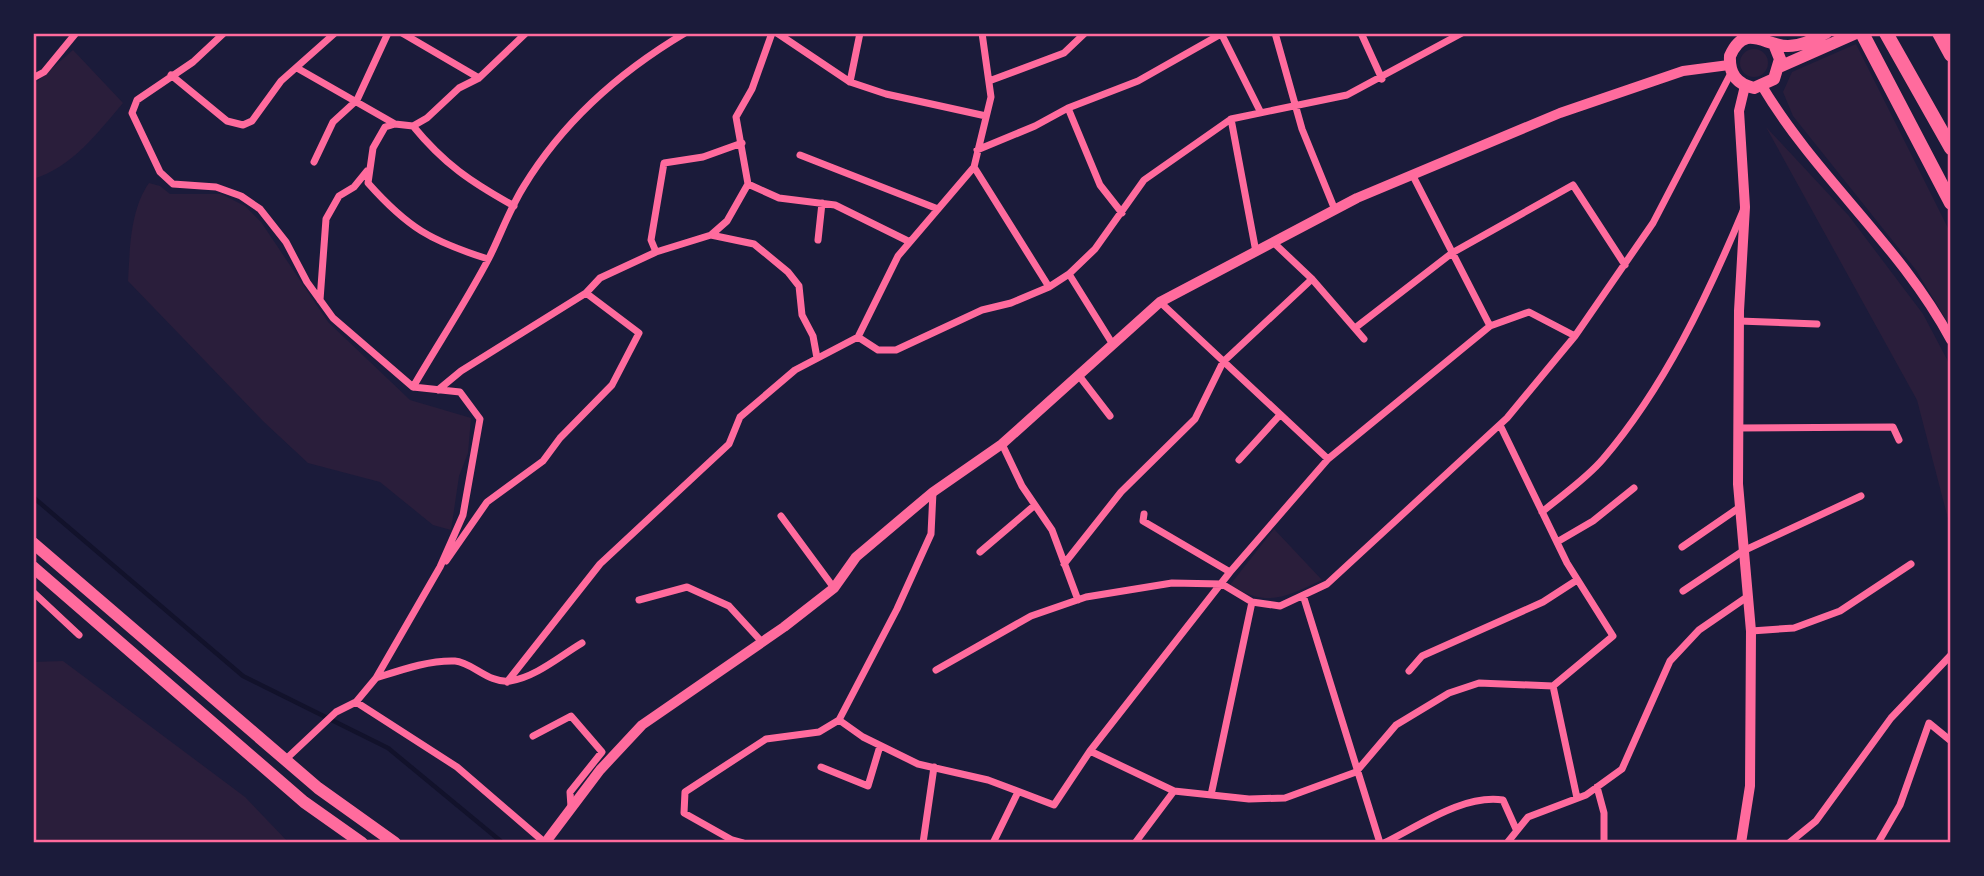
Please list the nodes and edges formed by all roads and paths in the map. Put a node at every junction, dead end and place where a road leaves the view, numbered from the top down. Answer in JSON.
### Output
{"nodes":[{"id":1,"x":76,"y":33,"type":"edge"},
{"id":2,"x":224,"y":33,"type":"edge"},
{"id":3,"x":335,"y":33,"type":"edge"},
{"id":4,"x":388,"y":33,"type":"edge"},
{"id":5,"x":402,"y":33,"type":"edge"},
{"id":6,"x":526,"y":33,"type":"edge"},
{"id":7,"x":685,"y":33,"type":"edge"},
{"id":8,"x":774,"y":33,"type":"edge"},
{"id":9,"x":860,"y":33,"type":"edge"},
{"id":10,"x":982,"y":33,"type":"edge"},
{"id":11,"x":1085,"y":33,"type":"edge"},
{"id":12,"x":1221,"y":33,"type":"edge"},
{"id":13,"x":1275,"y":33,"type":"edge"},
{"id":14,"x":1361,"y":33,"type":"edge"},
{"id":15,"x":1462,"y":33,"type":"edge"},
{"id":16,"x":1731,"y":33,"type":"edge"},
{"id":17,"x":1826,"y":33,"type":"edge"},
{"id":18,"x":1856,"y":33,"type":"edge"},
{"id":19,"x":1862,"y":33,"type":"edge"},
{"id":20,"x":1886,"y":33,"type":"edge"},
{"id":21,"x":1767,"y":39,"type":"edge"},
{"id":22,"x":1734,"y":48,"type":"junction"},
{"id":23,"x":1780,"y":67,"type":"junction"},
{"id":24,"x":297,"y":68,"type":"junction"},
{"id":25,"x":1730,"y":69,"type":"junction"},
{"id":26,"x":171,"y":75,"type":"junction"},
{"id":27,"x":33,"y":78,"type":"edge"},
{"id":28,"x":479,"y":78,"type":"junction"},
{"id":29,"x":1382,"y":79,"type":"junction"},
{"id":30,"x":989,"y":81,"type":"junction"},
{"id":31,"x":850,"y":82,"type":"junction"},
{"id":32,"x":1745,"y":86,"type":"junction"},
{"id":33,"x":1762,"y":86,"type":"junction"},
{"id":34,"x":357,"y":100,"type":"junction"},
{"id":35,"x":1297,"y":106,"type":"junction"},
{"id":36,"x":1068,"y":108,"type":"junction"},
{"id":37,"x":1260,"y":111,"type":"junction"},
{"id":38,"x":986,"y":116,"type":"junction"},
{"id":39,"x":1231,"y":120,"type":"junction"},
{"id":40,"x":395,"y":124,"type":"junction"},
{"id":41,"x":413,"y":125,"type":"junction"},
{"id":42,"x":742,"y":144,"type":"junction"},
{"id":43,"x":1951,"y":148,"type":"edge"},
{"id":44,"x":977,"y":150,"type":"junction"},
{"id":45,"x":800,"y":155,"type":"dead end"},
{"id":46,"x":314,"y":162,"type":"dead end"},
{"id":47,"x":974,"y":167,"type":"junction"},
{"id":48,"x":368,"y":169,"type":"junction"},
{"id":49,"x":1413,"y":176,"type":"junction"},
{"id":50,"x":748,"y":184,"type":"junction"},
{"id":51,"x":821,"y":203,"type":"junction"},
{"id":52,"x":1951,"y":203,"type":"edge"},
{"id":53,"x":514,"y":206,"type":"junction"},
{"id":54,"x":1745,"y":207,"type":"junction"},
{"id":55,"x":937,"y":209,"type":"junction"},
{"id":56,"x":1335,"y":210,"type":"junction"},
{"id":57,"x":1122,"y":213,"type":"junction"},
{"id":58,"x":711,"y":234,"type":"junction"},
{"id":59,"x":818,"y":240,"type":"dead end"},
{"id":60,"x":910,"y":242,"type":"junction"},
{"id":61,"x":1274,"y":243,"type":"junction"},
{"id":62,"x":1256,"y":252,"type":"junction"},
{"id":63,"x":656,"y":253,"type":"junction"},
{"id":64,"x":1452,"y":253,"type":"junction"},
{"id":65,"x":488,"y":259,"type":"junction"},
{"id":66,"x":1625,"y":265,"type":"junction"},
{"id":67,"x":1069,"y":274,"type":"junction"},
{"id":68,"x":1312,"y":279,"type":"junction"},
{"id":69,"x":1048,"y":287,"type":"junction"},
{"id":70,"x":586,"y":293,"type":"junction"},
{"id":71,"x":320,"y":301,"type":"junction"},
{"id":72,"x":1160,"y":302,"type":"junction"},
{"id":73,"x":1739,"y":321,"type":"junction"},
{"id":74,"x":1817,"y":324,"type":"dead end"},
{"id":75,"x":1490,"y":326,"type":"junction"},
{"id":76,"x":1355,"y":328,"type":"junction"},
{"id":77,"x":1575,"y":336,"type":"junction"},
{"id":78,"x":858,"y":337,"type":"junction"},
{"id":79,"x":1364,"y":339,"type":"dead end"},
{"id":80,"x":1951,"y":340,"type":"edge"},
{"id":81,"x":1112,"y":343,"type":"junction"},
{"id":82,"x":817,"y":358,"type":"junction"},
{"id":83,"x":1223,"y":362,"type":"junction"},
{"id":84,"x":1080,"y":377,"type":"junction"},
{"id":85,"x":413,"y":387,"type":"junction"},
{"id":86,"x":438,"y":390,"type":"junction"},
{"id":87,"x":1110,"y":416,"type":"dead end"},
{"id":88,"x":1279,"y":416,"type":"junction"},
{"id":89,"x":1500,"y":425,"type":"junction"},
{"id":90,"x":1738,"y":428,"type":"junction"},
{"id":91,"x":1899,"y":440,"type":"dead end"},
{"id":92,"x":1002,"y":444,"type":"junction"},
{"id":93,"x":1328,"y":459,"type":"junction"},
{"id":94,"x":1239,"y":460,"type":"dead end"},
{"id":95,"x":1634,"y":488,"type":"dead end"},
{"id":96,"x":933,"y":492,"type":"junction"},
{"id":97,"x":1861,"y":496,"type":"dead end"},
{"id":98,"x":1035,"y":505,"type":"junction"},
{"id":99,"x":1740,"y":507,"type":"junction"},
{"id":100,"x":1542,"y":512,"type":"junction"},
{"id":101,"x":1144,"y":514,"type":"dead end"},
{"id":102,"x":781,"y":516,"type":"dead end"},
{"id":103,"x":1557,"y":542,"type":"junction"},
{"id":104,"x":33,"y":543,"type":"edge"},
{"id":105,"x":1682,"y":547,"type":"dead end"},
{"id":106,"x":1743,"y":551,"type":"junction"},
{"id":107,"x":980,"y":552,"type":"dead end"},
{"id":108,"x":1064,"y":564,"type":"junction"},
{"id":109,"x":1911,"y":564,"type":"dead end"},
{"id":110,"x":33,"y":567,"type":"edge"},
{"id":111,"x":440,"y":567,"type":"junction"},
{"id":112,"x":1230,"y":572,"type":"junction"},
{"id":113,"x":1577,"y":580,"type":"junction"},
{"id":114,"x":1222,"y":584,"type":"junction"},
{"id":115,"x":834,"y":588,"type":"junction"},
{"id":116,"x":1683,"y":591,"type":"dead end"},
{"id":117,"x":33,"y":592,"type":"edge"},
{"id":118,"x":1303,"y":595,"type":"junction"},
{"id":119,"x":1747,"y":597,"type":"junction"},
{"id":120,"x":639,"y":600,"type":"dead end"},
{"id":121,"x":1078,"y":600,"type":"junction"},
{"id":122,"x":1252,"y":602,"type":"junction"},
{"id":123,"x":1751,"y":631,"type":"junction"},
{"id":124,"x":79,"y":635,"type":"dead end"},
{"id":125,"x":761,"y":640,"type":"junction"},
{"id":126,"x":582,"y":643,"type":"dead end"},
{"id":127,"x":1951,"y":655,"type":"edge"},
{"id":128,"x":936,"y":670,"type":"dead end"},
{"id":129,"x":1409,"y":671,"type":"dead end"},
{"id":130,"x":376,"y":678,"type":"junction"},
{"id":131,"x":507,"y":682,"type":"junction"},
{"id":132,"x":1553,"y":685,"type":"junction"},
{"id":133,"x":356,"y":702,"type":"junction"},
{"id":134,"x":839,"y":720,"type":"junction"},
{"id":135,"x":533,"y":736,"type":"dead end"},
{"id":136,"x":1951,"y":741,"type":"edge"},
{"id":137,"x":880,"y":746,"type":"junction"},
{"id":138,"x":1090,"y":751,"type":"junction"},
{"id":139,"x":285,"y":761,"type":"junction"},
{"id":140,"x":821,"y":767,"type":"dead end"},
{"id":141,"x":934,"y":768,"type":"junction"},
{"id":142,"x":1356,"y":772,"type":"junction"},
{"id":143,"x":1597,"y":787,"type":"junction"},
{"id":144,"x":1174,"y":791,"type":"junction"},
{"id":145,"x":1018,"y":792,"type":"junction"},
{"id":146,"x":1211,"y":795,"type":"junction"},
{"id":147,"x":1577,"y":798,"type":"junction"},
{"id":148,"x":571,"y":807,"type":"junction"},
{"id":149,"x":1516,"y":829,"type":"junction"},
{"id":150,"x":544,"y":842,"type":"edge"},
{"id":151,"x":362,"y":843,"type":"edge"},
{"id":152,"x":395,"y":843,"type":"edge"},
{"id":153,"x":743,"y":843,"type":"edge"},
{"id":154,"x":923,"y":843,"type":"edge"},
{"id":155,"x":993,"y":843,"type":"edge"},
{"id":156,"x":1135,"y":843,"type":"edge"},
{"id":157,"x":1382,"y":843,"type":"edge"},
{"id":158,"x":1507,"y":843,"type":"edge"},
{"id":159,"x":1604,"y":843,"type":"edge"},
{"id":160,"x":1741,"y":843,"type":"edge"},
{"id":161,"x":1789,"y":843,"type":"edge"},
{"id":162,"x":1878,"y":843,"type":"edge"}],
"edges":[{"from":1,"to":27,"type":"street"},
{"from":2,"to":26,"type":"street"},
{"from":3,"to":24,"type":"street"},
{"from":4,"to":34,"type":"street"},
{"from":5,"to":28,"type":"street"},
{"from":6,"to":28,"type":"street"},
{"from":7,"to":53,"type":"street"},
{"from":8,"to":31,"type":"street"},
{"from":8,"to":42,"type":"street"},
{"from":9,"to":31,"type":"street"},
{"from":10,"to":30,"type":"street"},
{"from":11,"to":30,"type":"street"},
{"from":12,"to":36,"type":"street"},
{"from":12,"to":37,"type":"street"},
{"from":13,"to":35,"type":"street"},
{"from":14,"to":29,"type":"street"},
{"from":15,"to":29,"type":"street"},
{"from":16,"to":22,"type":"main road"},
{"from":17,"to":21,"type":"main road"},
{"from":18,"to":23,"type":"main road"},
{"from":19,"to":52,"type":"highway"},
{"from":20,"to":43,"type":"highway"},
{"from":21,"to":22,"type":"main road"},
{"from":21,"to":23,"type":"main road"},
{"from":22,"to":25,"type":"main road"},
{"from":23,"to":33,"type":"main road"},
{"from":24,"to":26,"type":"street"},
{"from":24,"to":34,"type":"street"},
{"from":25,"to":32,"type":"main road"},
{"from":25,"to":49,"type":"street"},
{"from":25,"to":66,"type":"street"},
{"from":26,"to":71,"type":"street"},
{"from":28,"to":41,"type":"street"},
{"from":29,"to":35,"type":"street"},
{"from":30,"to":38,"type":"street"},
{"from":31,"to":38,"type":"street"},
{"from":32,"to":33,"type":"main road"},
{"from":32,"to":54,"type":"street"},
{"from":33,"to":80,"type":"main road"},
{"from":34,"to":40,"type":"street"},
{"from":34,"to":46,"type":"street"},
{"from":35,"to":37,"type":"street"},
{"from":35,"to":56,"type":"street"},
{"from":36,"to":44,"type":"street"},
{"from":36,"to":57,"type":"street"},
{"from":37,"to":39,"type":"street"},
{"from":38,"to":44,"type":"street"},
{"from":39,"to":57,"type":"street"},
{"from":39,"to":62,"type":"street"},
{"from":40,"to":41,"type":"street"},
{"from":40,"to":48,"type":"street"},
{"from":41,"to":53,"type":"street"},
{"from":42,"to":50,"type":"street"},
{"from":42,"to":63,"type":"street"},
{"from":44,"to":47,"type":"street"},
{"from":45,"to":55,"type":"street"},
{"from":47,"to":55,"type":"street"},
{"from":47,"to":69,"type":"street"},
{"from":48,"to":65,"type":"street"},
{"from":48,"to":71,"type":"street"},
{"from":49,"to":56,"type":"street"},
{"from":49,"to":64,"type":"street"},
{"from":50,"to":51,"type":"street"},
{"from":50,"to":58,"type":"street"},
{"from":51,"to":59,"type":"street"},
{"from":51,"to":60,"type":"street"},
{"from":53,"to":65,"type":"street"},
{"from":54,"to":73,"type":"street"},
{"from":54,"to":100,"type":"street"},
{"from":55,"to":60,"type":"street"},
{"from":56,"to":61,"type":"street"},
{"from":57,"to":67,"type":"street"},
{"from":58,"to":63,"type":"street"},
{"from":58,"to":82,"type":"street"},
{"from":60,"to":78,"type":"street"},
{"from":61,"to":62,"type":"street"},
{"from":61,"to":68,"type":"street"},
{"from":62,"to":72,"type":"street"},
{"from":63,"to":70,"type":"street"},
{"from":64,"to":66,"type":"street"},
{"from":64,"to":75,"type":"street"},
{"from":64,"to":76,"type":"street"},
{"from":65,"to":85,"type":"street"},
{"from":66,"to":77,"type":"street"},
{"from":67,"to":69,"type":"street"},
{"from":67,"to":81,"type":"street"},
{"from":68,"to":76,"type":"street"},
{"from":68,"to":83,"type":"street"},
{"from":69,"to":78,"type":"street"},
{"from":70,"to":86,"type":"street"},
{"from":70,"to":111,"type":"street"},
{"from":71,"to":85,"type":"street"},
{"from":72,"to":81,"type":"street"},
{"from":72,"to":83,"type":"street"},
{"from":73,"to":74,"type":"street"},
{"from":73,"to":90,"type":"street"},
{"from":75,"to":77,"type":"street"},
{"from":75,"to":93,"type":"street"},
{"from":76,"to":79,"type":"street"},
{"from":77,"to":89,"type":"street"},
{"from":78,"to":82,"type":"street"},
{"from":81,"to":84,"type":"street"},
{"from":82,"to":131,"type":"street"},
{"from":83,"to":88,"type":"street"},
{"from":83,"to":108,"type":"street"},
{"from":84,"to":87,"type":"street"},
{"from":84,"to":92,"type":"street"},
{"from":85,"to":86,"type":"street"},
{"from":86,"to":111,"type":"street"},
{"from":88,"to":93,"type":"street"},
{"from":88,"to":94,"type":"street"},
{"from":89,"to":100,"type":"street"},
{"from":89,"to":118,"type":"street"},
{"from":90,"to":91,"type":"street"},
{"from":90,"to":99,"type":"street"},
{"from":92,"to":96,"type":"street"},
{"from":92,"to":98,"type":"street"},
{"from":93,"to":112,"type":"street"},
{"from":95,"to":103,"type":"street"},
{"from":96,"to":115,"type":"street"},
{"from":96,"to":134,"type":"street"},
{"from":97,"to":106,"type":"street"},
{"from":98,"to":107,"type":"street"},
{"from":98,"to":108,"type":"street"},
{"from":99,"to":105,"type":"street"},
{"from":99,"to":106,"type":"street"},
{"from":100,"to":103,"type":"street"},
{"from":101,"to":112,"type":"street"},
{"from":102,"to":115,"type":"street"},
{"from":103,"to":113,"type":"street"},
{"from":104,"to":139,"type":"main road"},
{"from":106,"to":116,"type":"street"},
{"from":106,"to":119,"type":"street"},
{"from":108,"to":121,"type":"street"},
{"from":109,"to":123,"type":"street"},
{"from":110,"to":151,"type":"main road"},
{"from":111,"to":130,"type":"street"},
{"from":112,"to":114,"type":"street"},
{"from":113,"to":129,"type":"street"},
{"from":113,"to":132,"type":"street"},
{"from":114,"to":121,"type":"street"},
{"from":114,"to":122,"type":"street"},
{"from":114,"to":138,"type":"street"},
{"from":115,"to":125,"type":"street"},
{"from":117,"to":124,"type":"street"},
{"from":118,"to":122,"type":"street"},
{"from":118,"to":142,"type":"street"},
{"from":119,"to":123,"type":"street"},
{"from":119,"to":143,"type":"street"},
{"from":120,"to":125,"type":"street"},
{"from":121,"to":128,"type":"street"},
{"from":122,"to":146,"type":"street"},
{"from":123,"to":160,"type":"street"},
{"from":125,"to":148,"type":"street"},
{"from":126,"to":131,"type":"street"},
{"from":127,"to":161,"type":"street"},
{"from":130,"to":131,"type":"street"},
{"from":130,"to":133,"type":"street"},
{"from":132,"to":142,"type":"street"},
{"from":132,"to":147,"type":"street"},
{"from":133,"to":139,"type":"street"},
{"from":133,"to":150,"type":"street"},
{"from":134,"to":137,"type":"street"},
{"from":134,"to":153,"type":"street"},
{"from":135,"to":148,"type":"street"},
{"from":136,"to":162,"type":"street"},
{"from":137,"to":140,"type":"street"},
{"from":137,"to":141,"type":"street"},
{"from":138,"to":144,"type":"street"},
{"from":138,"to":145,"type":"street"},
{"from":139,"to":152,"type":"main road"},
{"from":141,"to":145,"type":"street"},
{"from":141,"to":154,"type":"street"},
{"from":142,"to":146,"type":"street"},
{"from":142,"to":157,"type":"street"},
{"from":143,"to":147,"type":"street"},
{"from":143,"to":159,"type":"street"},
{"from":144,"to":146,"type":"street"},
{"from":144,"to":156,"type":"street"},
{"from":145,"to":155,"type":"street"},
{"from":147,"to":149,"type":"street"},
{"from":148,"to":150,"type":"street"},
{"from":149,"to":157,"type":"street"},
{"from":149,"to":158,"type":"street"}]}
